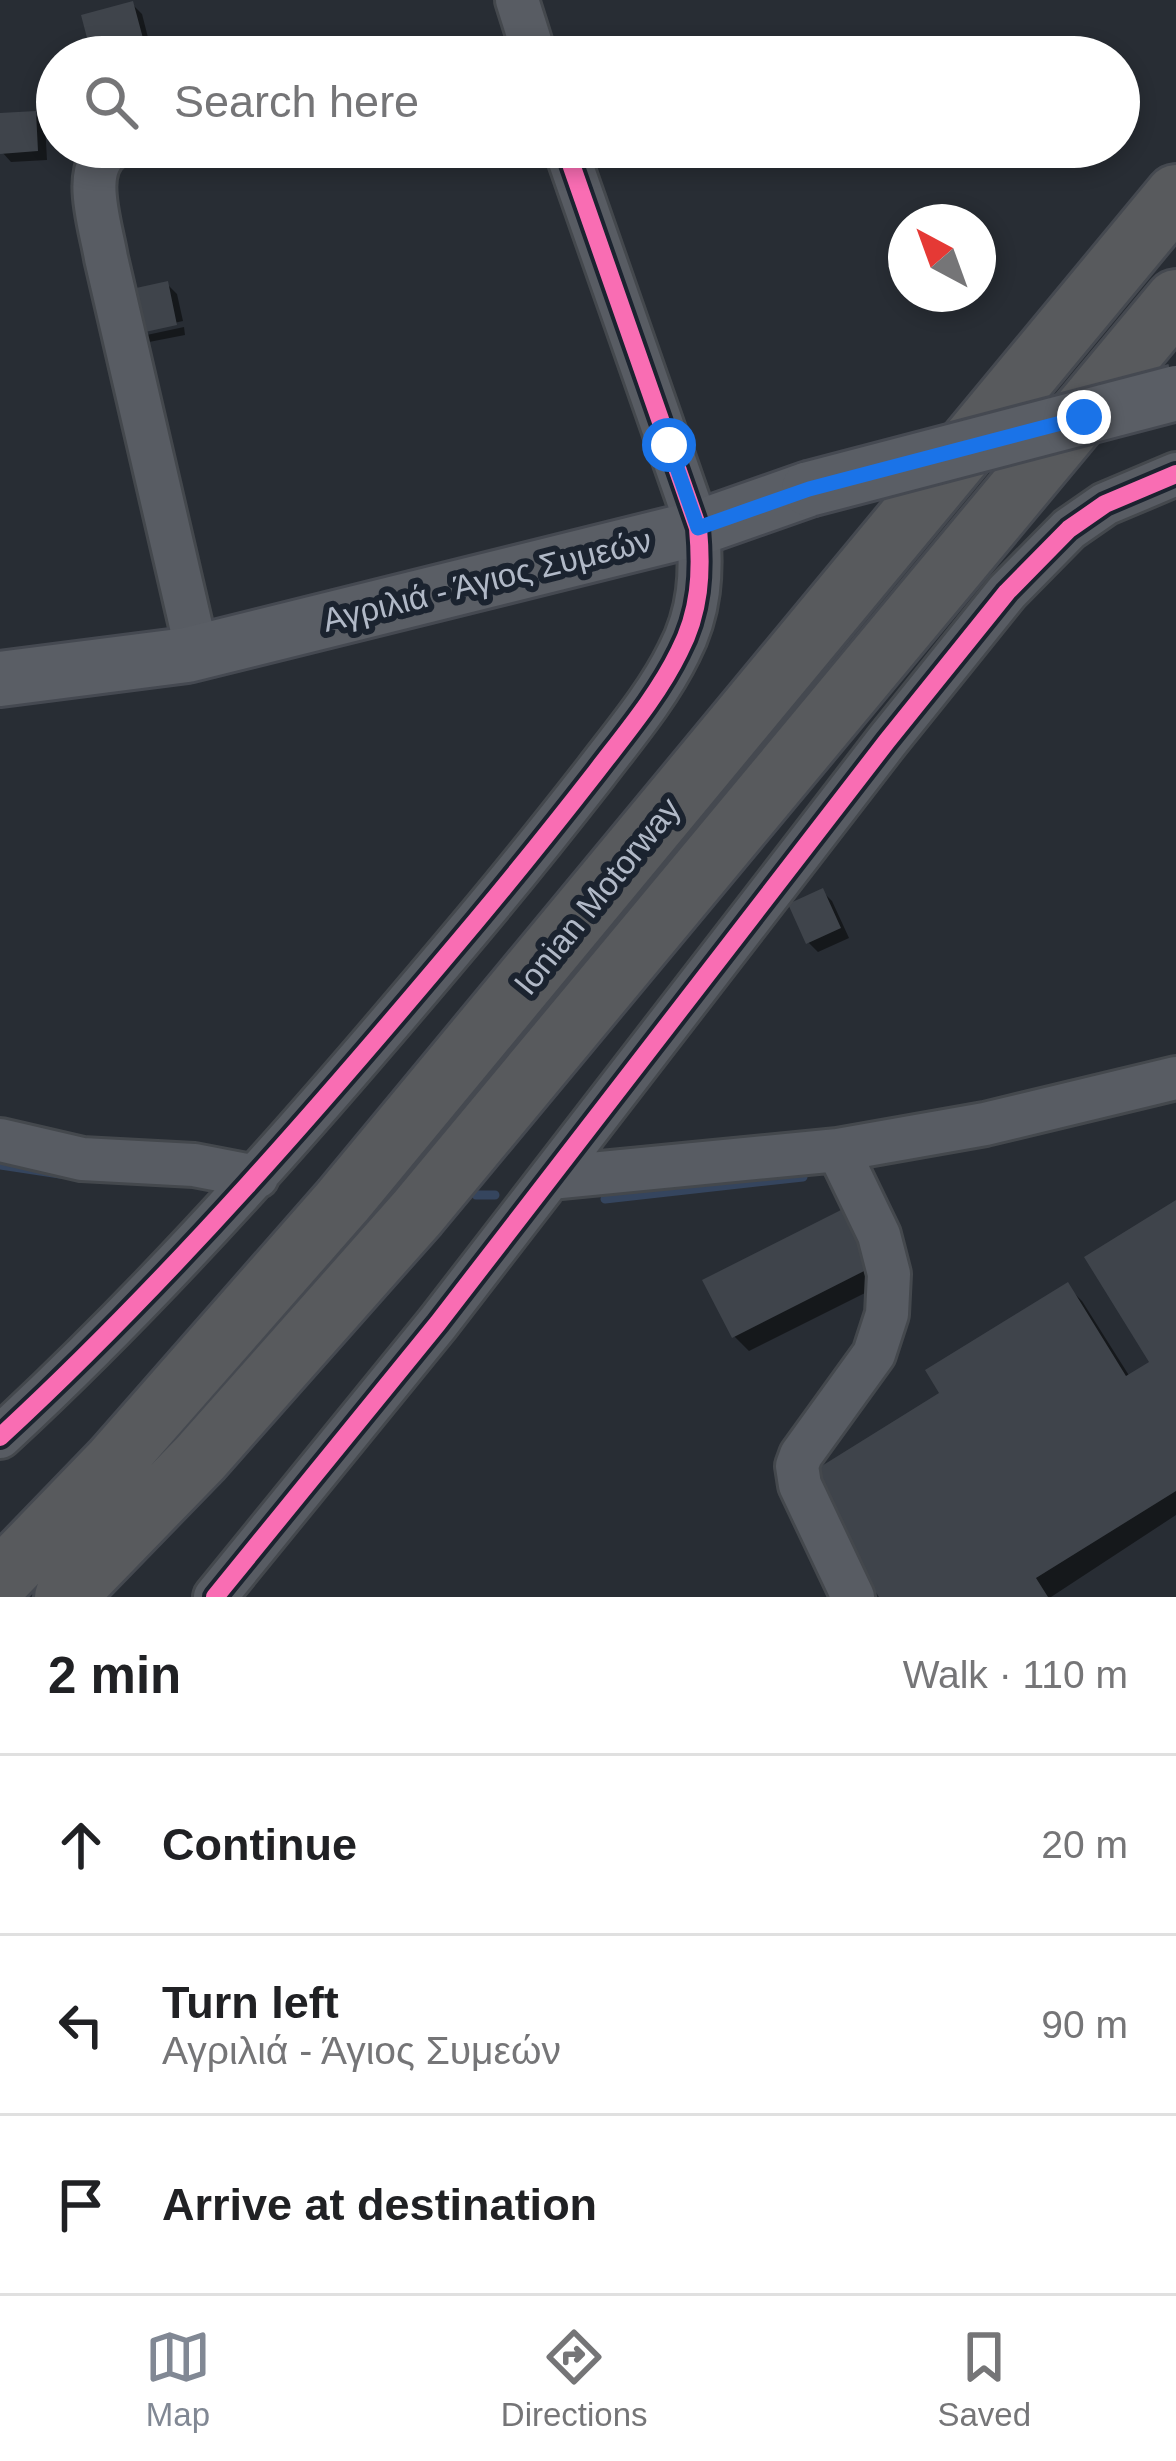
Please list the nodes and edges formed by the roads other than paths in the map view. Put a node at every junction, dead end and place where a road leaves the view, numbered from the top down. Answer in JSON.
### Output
{"nodes":[{"id":1,"x":517,"y":0,"type":"edge"},
{"id":2,"x":529,"y":36,"type":"edge"},
{"id":3,"x":96,"y":168,"type":"edge"},
{"id":4,"x":572,"y":168,"type":"edge"},
{"id":5,"x":1176,"y":195,"type":"edge"},
{"id":6,"x":1176,"y":300,"type":"edge"},
{"id":7,"x":1176,"y":393,"type":"edge"},
{"id":8,"x":1176,"y":474,"type":"edge"},
{"id":9,"x":698,"y":528,"type":"junction"},
{"id":10,"x":197,"y":652,"type":"junction"},
{"id":11,"x":0,"y":679,"type":"edge"},
{"id":12,"x":1176,"y":1078,"type":"edge"},
{"id":13,"x":0,"y":1140,"type":"edge"},
{"id":14,"x":838,"y":1150,"type":"junction"},
{"id":15,"x":256,"y":1177,"type":"junction"},
{"id":16,"x":550,"y":1178,"type":"junction"},
{"id":17,"x":0,"y":1437,"type":"edge"},
{"id":18,"x":0,"y":1580,"type":"edge"},
{"id":19,"x":65,"y":1597,"type":"edge"},
{"id":20,"x":215,"y":1597,"type":"edge"},
{"id":21,"x":853,"y":1597,"type":"edge"}],
"edges":[{"from":1,"to":2,"type":"street"},
{"from":3,"to":10,"type":"street"},
{"from":4,"to":9,"type":"street"},
{"from":5,"to":18,"type":"highway","name":"Ionian Motorway"},
{"from":6,"to":19,"type":"highway","name":"Ionian Motorway"},
{"from":7,"to":9,"type":"main road","name":"Αγριλιά - Άγιος Συμεών","bridge":true},
{"from":8,"to":16,"type":"street"},
{"from":9,"to":10,"type":"main road","name":"Αγριλιά - Άγιος Συμεών"},
{"from":9,"to":15,"type":"street"},
{"from":10,"to":11,"type":"main road","name":"Αγριλιά - Άγιος Συμεών"},
{"from":12,"to":14,"type":"street"},
{"from":13,"to":15,"type":"street"},
{"from":14,"to":16,"type":"street"},
{"from":14,"to":21,"type":"street"},
{"from":15,"to":17,"type":"street"},
{"from":16,"to":20,"type":"street"}]}
